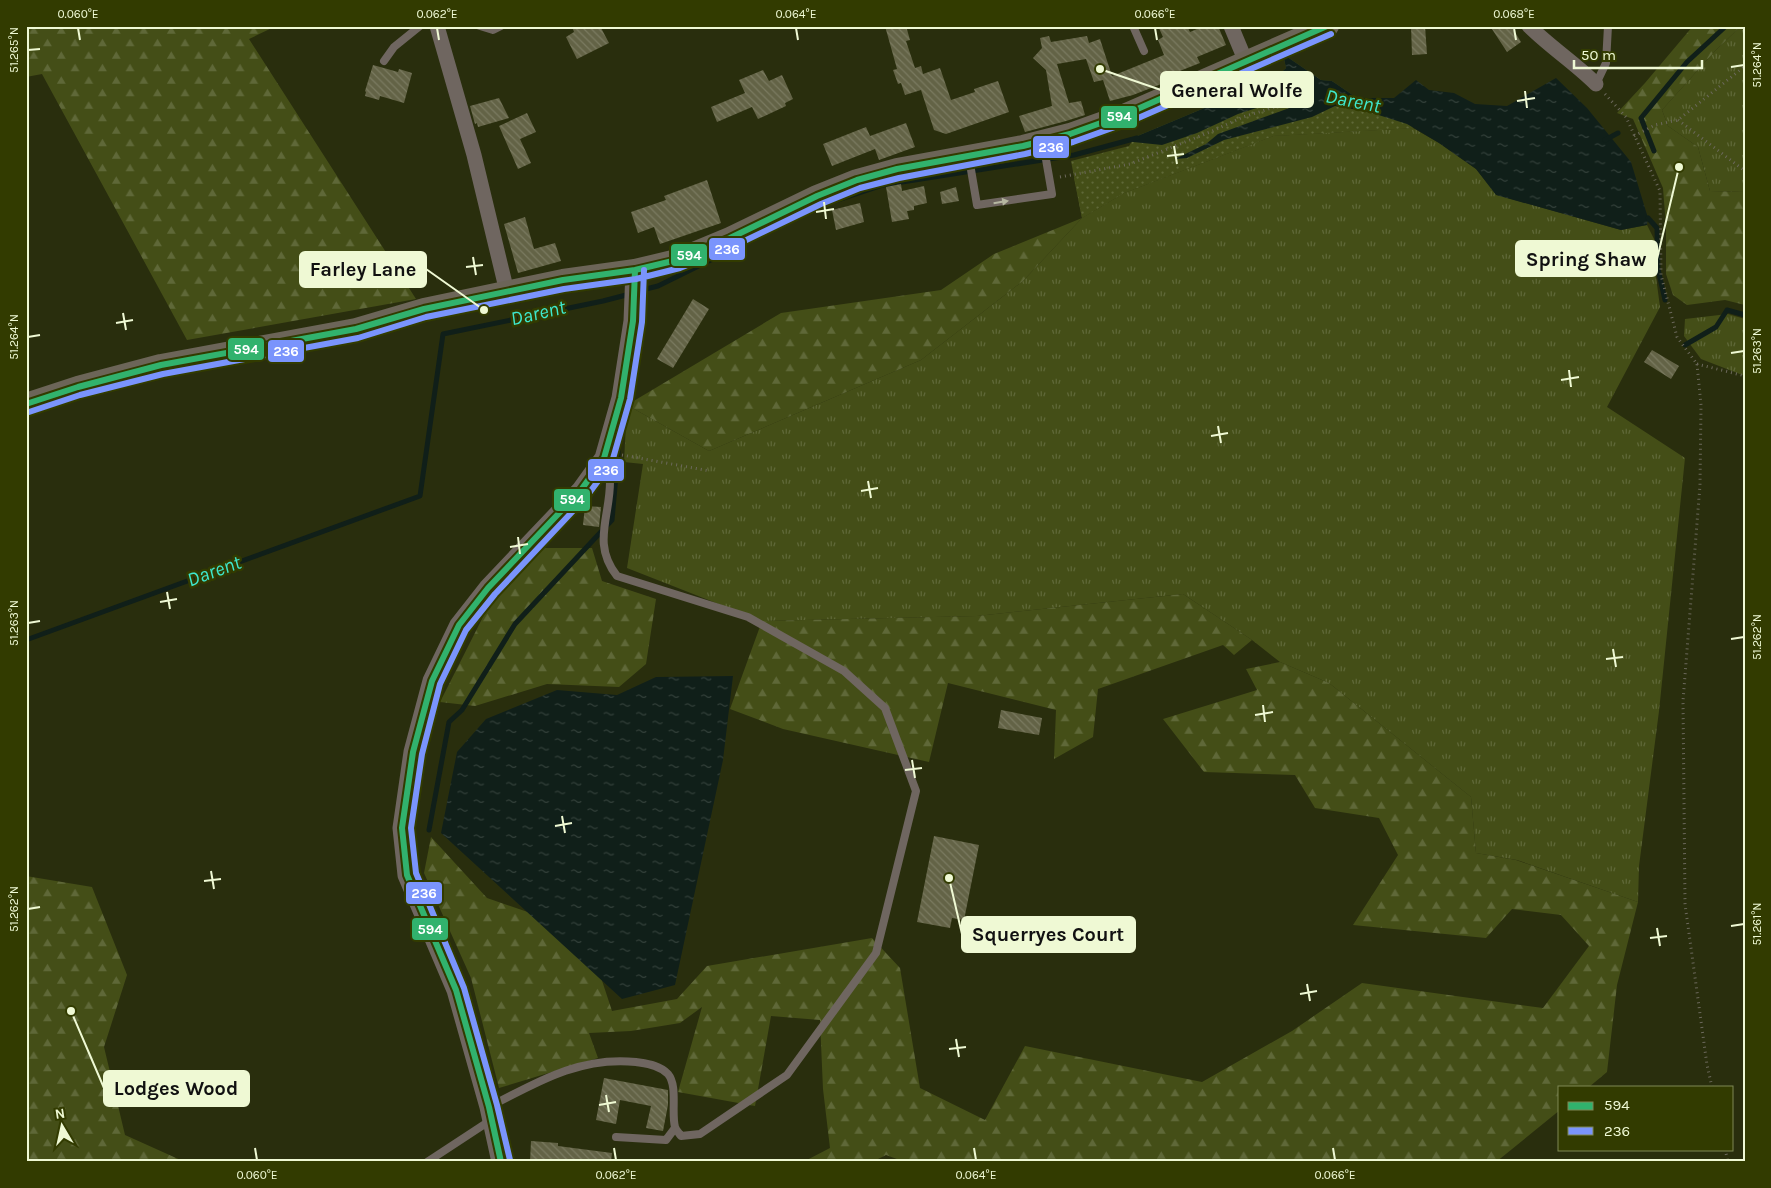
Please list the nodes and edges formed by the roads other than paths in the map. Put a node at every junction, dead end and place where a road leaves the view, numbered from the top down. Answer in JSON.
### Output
{"nodes":[{"id":1,"x":420,"y":26,"type":"edge"},
{"id":2,"x":437,"y":26,"type":"edge"},
{"id":3,"x":480,"y":26,"type":"edge"},
{"id":4,"x":501,"y":26,"type":"edge"},
{"id":5,"x":1133,"y":26,"type":"edge"},
{"id":6,"x":1231,"y":26,"type":"edge"},
{"id":7,"x":1328,"y":26,"type":"edge"},
{"id":8,"x":1529,"y":26,"type":"edge"},
{"id":9,"x":1608,"y":26,"type":"edge"},
{"id":10,"x":1144,"y":51,"type":"dead end"},
{"id":11,"x":384,"y":61,"type":"dead end"},
{"id":12,"x":1246,"y":62,"type":"junction"},
{"id":13,"x":1596,"y":84,"type":"joint"},
{"id":14,"x":1044,"y":148,"type":"junction"},
{"id":15,"x":969,"y":161,"type":"junction"},
{"id":16,"x":635,"y":275,"type":"junction"},
{"id":17,"x":507,"y":292,"type":"junction"},
{"id":18,"x":26,"y":404,"type":"edge"},
{"id":19,"x":605,"y":455,"type":"junction"},
{"id":20,"x":490,"y":1114,"type":"junction"},
{"id":21,"x":675,"y":1128,"type":"junction"},
{"id":22,"x":616,"y":1137,"type":"dead end"},
{"id":23,"x":426,"y":1162,"type":"edge"},
{"id":24,"x":501,"y":1162,"type":"edge"}],
"edges":[{"from":1,"to":11,"type":"lane"},
{"from":2,"to":17,"type":"street"},
{"from":3,"to":4,"type":"lane"},
{"from":5,"to":10,"type":"lane"},
{"from":6,"to":12,"type":"street"},
{"from":7,"to":12,"type":"main road"},
{"from":8,"to":13,"type":"street"},
{"from":9,"to":13,"type":"lane"},
{"from":12,"to":14,"type":"main road"},
{"from":14,"to":15,"type":"main road"},
{"from":15,"to":14,"type":"lane","one_way":true},
{"from":15,"to":16,"type":"main road"},
{"from":16,"to":17,"type":"main road"},
{"from":16,"to":19,"type":"street"},
{"from":17,"to":18,"type":"main road"},
{"from":19,"to":20,"type":"street"},
{"from":19,"to":21,"type":"lane"},
{"from":20,"to":21,"type":"lane"},
{"from":20,"to":23,"type":"lane"},
{"from":20,"to":24,"type":"street"},
{"from":21,"to":22,"type":"lane"}]}
